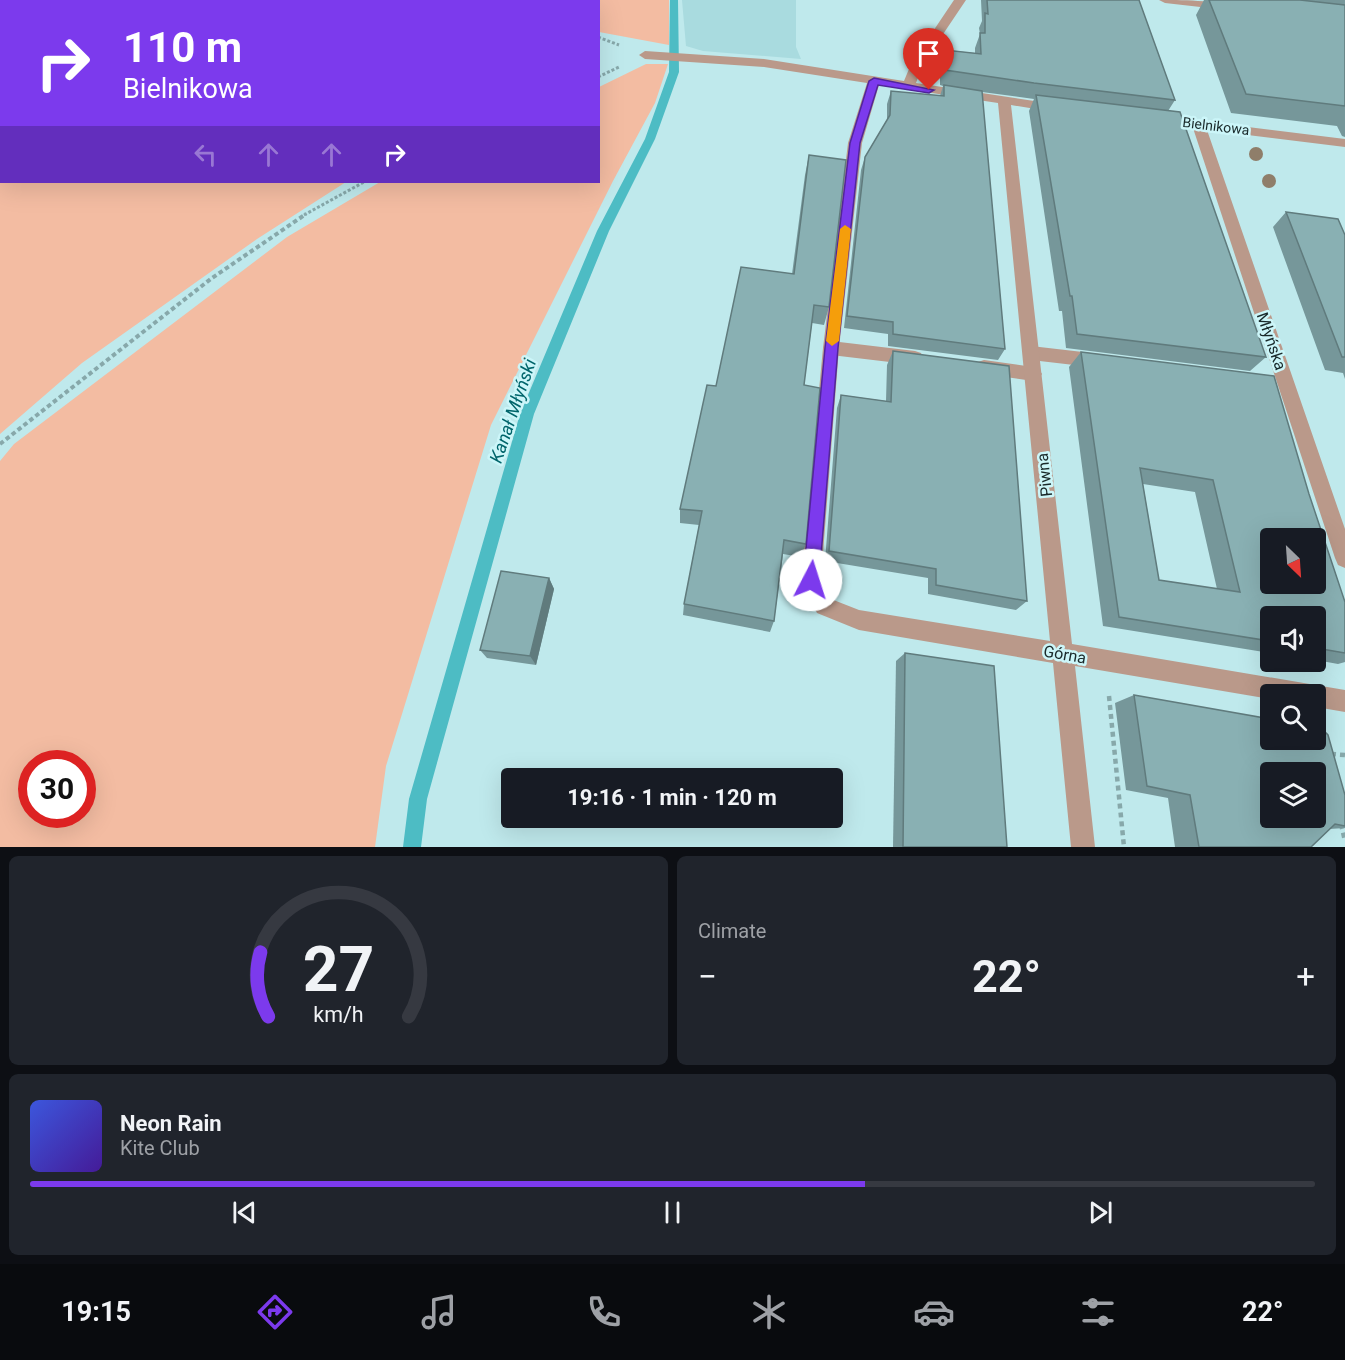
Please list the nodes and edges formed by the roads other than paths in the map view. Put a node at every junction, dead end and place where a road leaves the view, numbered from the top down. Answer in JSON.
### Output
{"nodes":[{"id":1,"x":960,"y":0,"type":"edge"},
{"id":2,"x":1165,"y":0,"type":"edge"},
{"id":3,"x":1244,"y":9,"type":"edge"},
{"id":4,"x":645,"y":55,"type":"dead end"},
{"id":5,"x":874,"y":81,"type":"junction"},
{"id":6,"x":908,"y":87,"type":"junction"},
{"id":7,"x":1004,"y":102,"type":"junction"},
{"id":8,"x":1067,"y":109,"type":"edge"},
{"id":9,"x":1149,"y":118,"type":"edge"},
{"id":10,"x":1198,"y":124,"type":"junction"},
{"id":11,"x":1345,"y":143,"type":"edge"},
{"id":12,"x":831,"y":348,"type":"junction"},
{"id":13,"x":1031,"y":353,"type":"junction"},
{"id":14,"x":933,"y":361,"type":"edge"},
{"id":15,"x":1123,"y":364,"type":"edge"},
{"id":16,"x":967,"y":365,"type":"edge"},
{"id":17,"x":1033,"y":374,"type":"junction"},
{"id":18,"x":1345,"y":558,"type":"edge"},
{"id":19,"x":1064,"y":654,"type":"junction"},
{"id":20,"x":1260,"y":686,"type":"edge"},
{"id":21,"x":1326,"y":697,"type":"edge"},
{"id":22,"x":1345,"y":700,"type":"edge"},
{"id":23,"x":1083,"y":847,"type":"edge"}],
"edges":[{"from":1,"to":6,"type":"street"},
{"from":2,"to":3,"type":"street"},
{"from":4,"to":5,"type":"street"},
{"from":5,"to":6,"type":"street"},
{"from":5,"to":12,"type":"street"},
{"from":6,"to":7,"type":"street"},
{"from":7,"to":8,"type":"street"},
{"from":7,"to":13,"type":"street","name":"Piwna"},
{"from":9,"to":10,"type":"street","name":"Bielnikowa"},
{"from":10,"to":11,"type":"street","name":"Bielnikowa"},
{"from":10,"to":18,"type":"street","name":"Młyńska"},
{"from":12,"to":14,"type":"street"},
{"from":12,"to":19,"type":"street","name":"Górna"},
{"from":13,"to":15,"type":"street"},
{"from":13,"to":17,"type":"street","name":"Piwna"},
{"from":16,"to":17,"type":"street"},
{"from":17,"to":19,"type":"street","name":"Piwna"},
{"from":19,"to":20,"type":"street","name":"Górna"},
{"from":19,"to":23,"type":"street","name":"Piwna"},
{"from":21,"to":22,"type":"street"}]}
